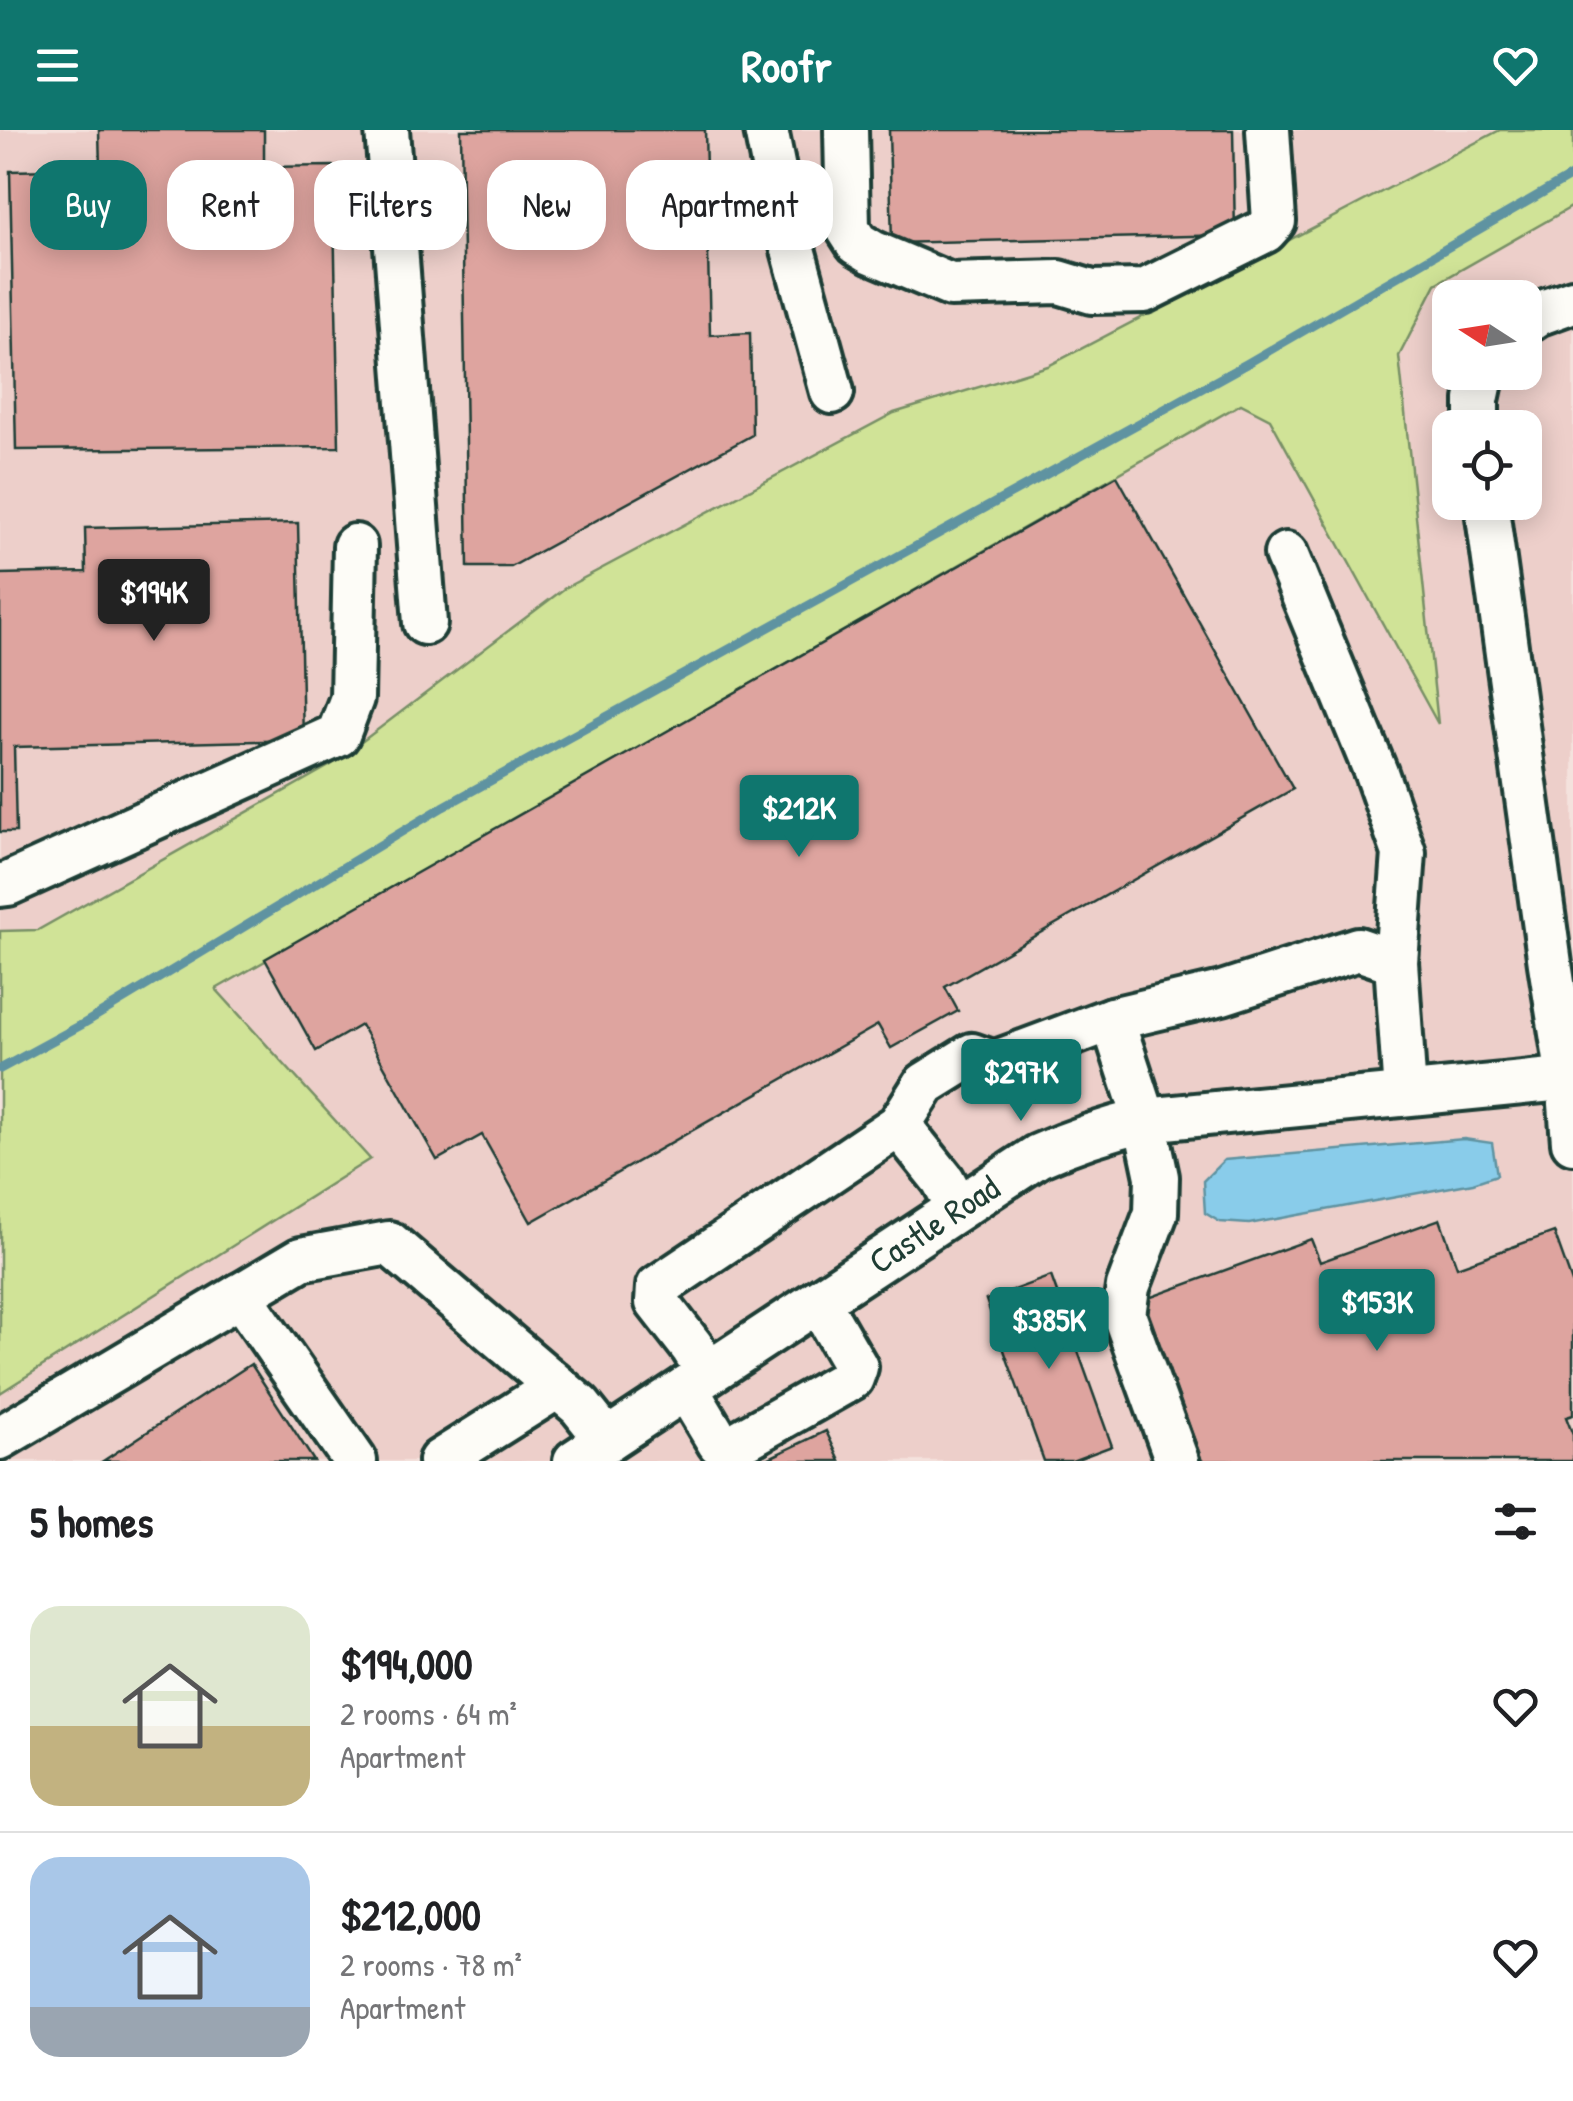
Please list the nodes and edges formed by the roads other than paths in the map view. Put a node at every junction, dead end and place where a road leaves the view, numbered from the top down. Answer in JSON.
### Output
{"nodes":[{"id":1,"x":387,"y":130,"type":"edge"},
{"id":2,"x":766,"y":130,"type":"edge"},
{"id":3,"x":846,"y":130,"type":"edge"},
{"id":4,"x":1268,"y":130,"type":"edge"},
{"id":5,"x":1573,"y":301,"type":"edge"},
{"id":6,"x":1542,"y":312,"type":"edge"},
{"id":7,"x":832,"y":392,"type":"dead end"},
{"id":8,"x":1488,"y":520,"type":"edge"},
{"id":9,"x":355,"y":546,"type":"dead end"},
{"id":10,"x":1286,"y":554,"type":"dead end"},
{"id":11,"x":425,"y":623,"type":"dead end"},
{"id":12,"x":0,"y":885,"type":"edge"},
{"id":13,"x":1396,"y":962,"type":"junction"},
{"id":14,"x":1112,"y":1019,"type":"junction"},
{"id":15,"x":1566,"y":1022,"type":"edge"},
{"id":16,"x":1570,"y":1078,"type":"edge"},
{"id":17,"x":1405,"y":1094,"type":"junction"},
{"id":18,"x":1146,"y":1120,"type":"junction"},
{"id":19,"x":899,"y":1125,"type":"junction"},
{"id":20,"x":1573,"y":1142,"type":"edge"},
{"id":21,"x":958,"y":1208,"type":"junction"},
{"id":22,"x":240,"y":1295,"type":"junction"},
{"id":23,"x":818,"y":1301,"type":"junction"},
{"id":24,"x":697,"y":1380,"type":"junction"},
{"id":25,"x":557,"y":1387,"type":"junction"},
{"id":26,"x":0,"y":1438,"type":"edge"},
{"id":27,"x":591,"y":1450,"type":"edge"},
{"id":28,"x":355,"y":1461,"type":"edge"},
{"id":29,"x":440,"y":1461,"type":"edge"},
{"id":30,"x":1177,"y":1461,"type":"edge"}],
"edges":[{"from":1,"to":11,"type":"street"},
{"from":2,"to":7,"type":"street"},
{"from":3,"to":4,"type":"street"},
{"from":5,"to":6,"type":"street"},
{"from":8,"to":15,"type":"street"},
{"from":9,"to":12,"type":"street"},
{"from":10,"to":13,"type":"street"},
{"from":13,"to":14,"type":"street"},
{"from":13,"to":17,"type":"street"},
{"from":14,"to":18,"type":"street"},
{"from":14,"to":19,"type":"street"},
{"from":15,"to":16,"type":"street"},
{"from":16,"to":17,"type":"street","name":"Castle Road"},
{"from":16,"to":20,"type":"street"},
{"from":17,"to":18,"type":"street","name":"Castle Road"},
{"from":18,"to":21,"type":"street","name":"Castle Road"},
{"from":18,"to":30,"type":"street"},
{"from":19,"to":21,"type":"street"},
{"from":19,"to":24,"type":"street"},
{"from":21,"to":23,"type":"street","name":"Castle Road"},
{"from":22,"to":25,"type":"street"},
{"from":22,"to":26,"type":"street"},
{"from":22,"to":28,"type":"street"},
{"from":23,"to":24,"type":"street","name":"Castle Road"},
{"from":23,"to":24,"type":"street"},
{"from":24,"to":27,"type":"street","name":"Castle Road"},
{"from":25,"to":27,"type":"street"},
{"from":25,"to":29,"type":"street"}]}
